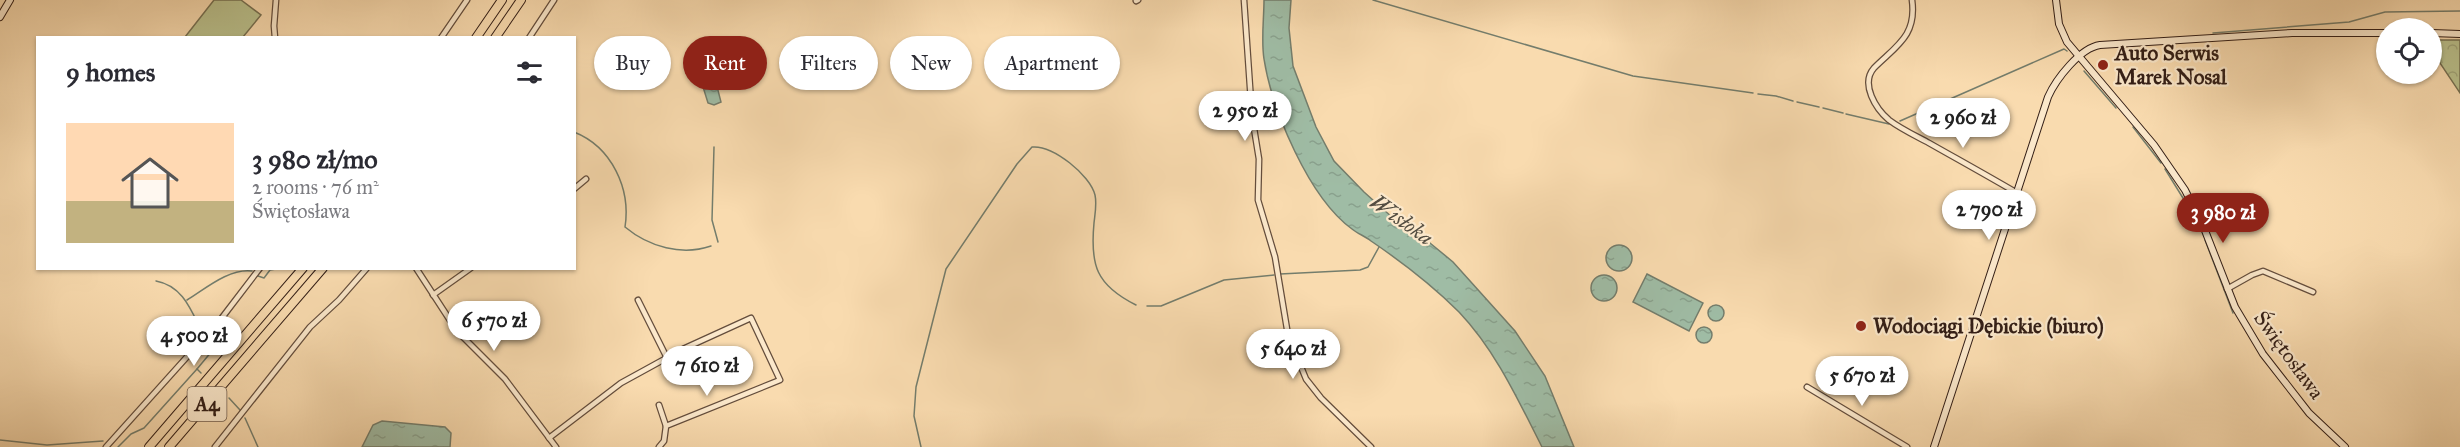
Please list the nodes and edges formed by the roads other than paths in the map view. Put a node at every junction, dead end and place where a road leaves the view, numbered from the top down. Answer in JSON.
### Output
{"nodes":[{"id":1,"x":10,"y":0,"type":"edge"},
{"id":2,"x":276,"y":0,"type":"edge"},
{"id":3,"x":467,"y":0,"type":"edge"},
{"id":4,"x":502,"y":0,"type":"edge"},
{"id":5,"x":520,"y":0,"type":"edge"},
{"id":6,"x":554,"y":0,"type":"edge"},
{"id":7,"x":1244,"y":0,"type":"edge"},
{"id":8,"x":1912,"y":0,"type":"edge"},
{"id":9,"x":2056,"y":0,"type":"edge"},
{"id":10,"x":0,"y":17,"type":"edge"},
{"id":11,"x":2376,"y":33,"type":"edge"},
{"id":12,"x":2442,"y":33,"type":"edge"},
{"id":13,"x":2460,"y":34,"type":"edge"},
{"id":14,"x":275,"y":36,"type":"edge"},
{"id":15,"x":442,"y":36,"type":"edge"},
{"id":16,"x":477,"y":36,"type":"edge"},
{"id":17,"x":496,"y":36,"type":"edge"},
{"id":18,"x":530,"y":36,"type":"edge"},
{"id":19,"x":2078,"y":58,"type":"junction"},
{"id":20,"x":586,"y":180,"type":"dead end"},
{"id":21,"x":576,"y":188,"type":"edge"},
{"id":22,"x":2018,"y":193,"type":"junction"},
{"id":23,"x":258,"y":270,"type":"edge"},
{"id":24,"x":301,"y":270,"type":"edge"},
{"id":25,"x":321,"y":270,"type":"edge"},
{"id":26,"x":365,"y":270,"type":"edge"},
{"id":27,"x":417,"y":270,"type":"edge"},
{"id":28,"x":468,"y":270,"type":"edge"},
{"id":29,"x":2228,"y":289,"type":"junction"},
{"id":30,"x":2313,"y":292,"type":"dead end"},
{"id":31,"x":433,"y":295,"type":"junction"},
{"id":32,"x":638,"y":300,"type":"dead end"},
{"id":33,"x":667,"y":358,"type":"junction"},
{"id":34,"x":1807,"y":387,"type":"dead end"},
{"id":35,"x":659,"y":405,"type":"dead end"},
{"id":36,"x":666,"y":426,"type":"junction"},
{"id":37,"x":549,"y":438,"type":"junction"},
{"id":38,"x":106,"y":447,"type":"edge"},
{"id":39,"x":149,"y":447,"type":"edge"},
{"id":40,"x":169,"y":447,"type":"edge"},
{"id":41,"x":214,"y":447,"type":"edge"},
{"id":42,"x":556,"y":447,"type":"edge"},
{"id":43,"x":659,"y":447,"type":"edge"},
{"id":44,"x":1371,"y":447,"type":"edge"},
{"id":45,"x":1907,"y":447,"type":"edge"},
{"id":46,"x":1934,"y":447,"type":"edge"},
{"id":47,"x":2345,"y":447,"type":"edge"}],
"edges":[{"from":1,"to":10,"type":"street"},
{"from":2,"to":14,"type":"street"},
{"from":3,"to":15,"type":"street"},
{"from":4,"to":16,"type":"highway"},
{"from":5,"to":17,"type":"highway"},
{"from":6,"to":18,"type":"street"},
{"from":7,"to":44,"type":"street"},
{"from":8,"to":22,"type":"street"},
{"from":9,"to":19,"type":"street","name":"Świętosława"},
{"from":11,"to":19,"type":"street"},
{"from":12,"to":13,"type":"street"},
{"from":19,"to":22,"type":"street"},
{"from":19,"to":29,"type":"street","name":"Świętosława"},
{"from":20,"to":21,"type":"street"},
{"from":22,"to":46,"type":"street"},
{"from":23,"to":38,"type":"street"},
{"from":24,"to":39,"type":"highway","number":"A4"},
{"from":25,"to":40,"type":"highway","number":"A4"},
{"from":26,"to":41,"type":"street"},
{"from":27,"to":31,"type":"street"},
{"from":28,"to":31,"type":"street"},
{"from":29,"to":30,"type":"street"},
{"from":29,"to":47,"type":"street","name":"Świętosława"},
{"from":31,"to":37,"type":"street"},
{"from":32,"to":33,"type":"street"},
{"from":33,"to":36,"type":"street"},
{"from":33,"to":37,"type":"street"},
{"from":34,"to":45,"type":"street"},
{"from":35,"to":36,"type":"street"},
{"from":36,"to":43,"type":"street"},
{"from":37,"to":42,"type":"street"}]}
